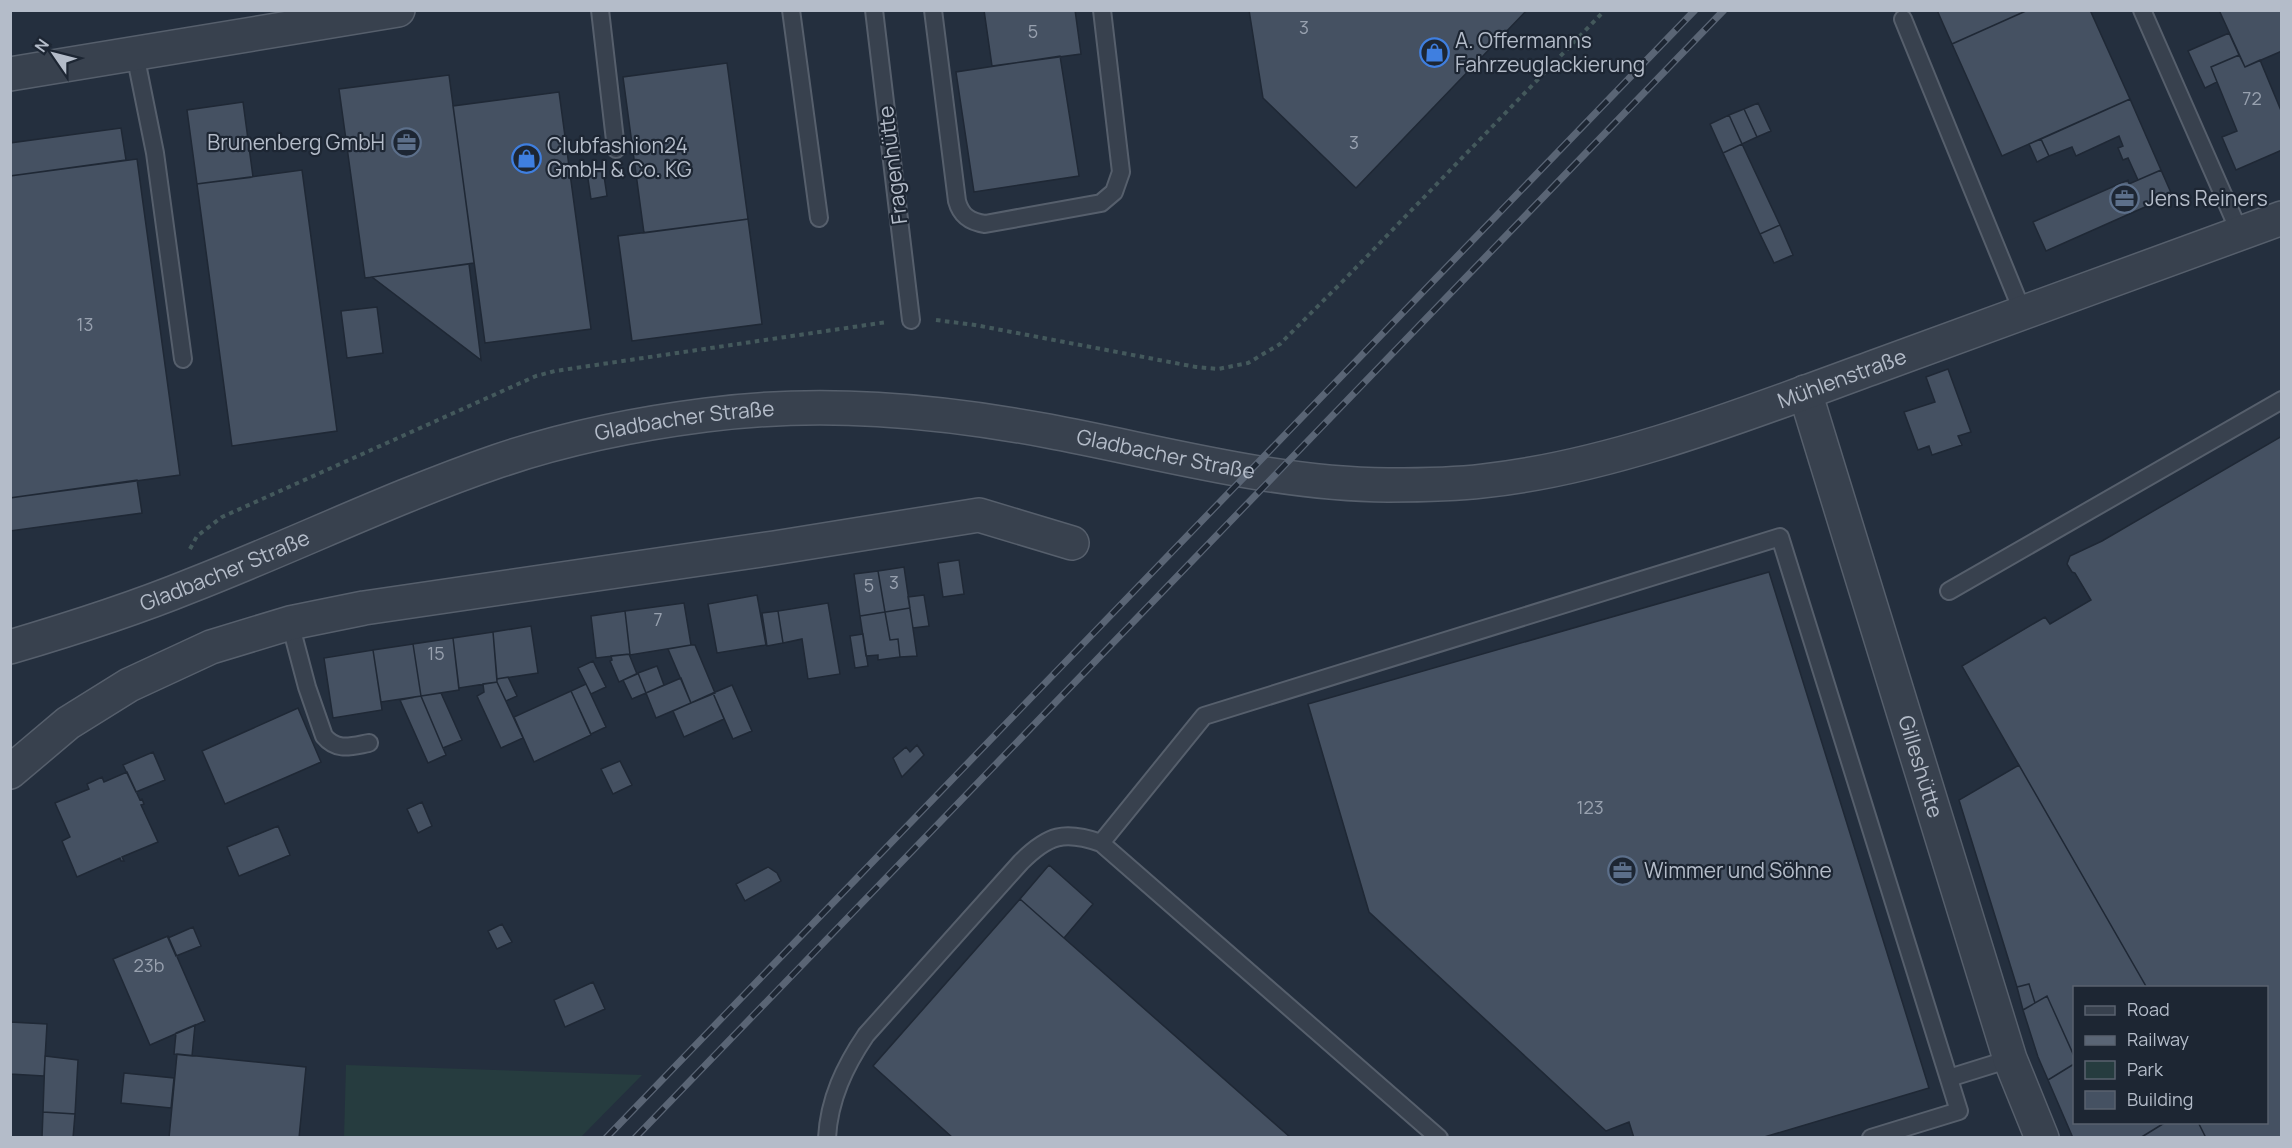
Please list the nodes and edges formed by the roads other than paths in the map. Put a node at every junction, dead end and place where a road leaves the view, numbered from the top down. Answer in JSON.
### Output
{"nodes":[{"id":1,"x":398,"y":10,"type":"edge"},
{"id":2,"x":600,"y":10,"type":"edge"},
{"id":3,"x":791,"y":10,"type":"edge"},
{"id":4,"x":874,"y":10,"type":"edge"},
{"id":5,"x":933,"y":10,"type":"edge"},
{"id":6,"x":1102,"y":10,"type":"edge"},
{"id":7,"x":2142,"y":10,"type":"edge"},
{"id":8,"x":1903,"y":19,"type":"dead end"},
{"id":9,"x":135,"y":54,"type":"junction"},
{"id":10,"x":10,"y":74,"type":"edge"},
{"id":11,"x":616,"y":148,"type":"dead end"},
{"id":12,"x":819,"y":218,"type":"dead end"},
{"id":13,"x":2280,"y":223,"type":"edge"},
{"id":14,"x":2240,"y":233,"type":"junction"},
{"id":15,"x":2023,"y":313,"type":"junction"},
{"id":16,"x":911,"y":320,"type":"road end"},
{"id":17,"x":183,"y":360,"type":"dead end"},
{"id":18,"x":1805,"y":392,"type":"junction"},
{"id":19,"x":2282,"y":400,"type":"edge"},
{"id":20,"x":1391,"y":485,"type":"joint"},
{"id":21,"x":1072,"y":543,"type":"dead end"},
{"id":22,"x":1949,"y":591,"type":"dead end"},
{"id":23,"x":290,"y":623,"type":"junction"},
{"id":24,"x":10,"y":647,"type":"edge"},
{"id":25,"x":369,"y":743,"type":"dead end"},
{"id":26,"x":10,"y":772,"type":"edge"},
{"id":27,"x":1101,"y":843,"type":"junction"},
{"id":28,"x":2010,"y":1059,"type":"junction"},
{"id":29,"x":1949,"y":1078,"type":"junction"},
{"id":30,"x":827,"y":1137,"type":"edge"},
{"id":31,"x":1439,"y":1137,"type":"edge"},
{"id":32,"x":1870,"y":1137,"type":"edge"},
{"id":33,"x":2042,"y":1137,"type":"edge"}],
"edges":[{"from":1,"to":9,"type":"street"},
{"from":2,"to":11,"type":"lane"},
{"from":3,"to":12,"type":"lane"},
{"from":4,"to":16,"type":"lane","name":"Fragenhütte"},
{"from":5,"to":6,"type":"lane"},
{"from":7,"to":14,"type":"lane"},
{"from":8,"to":15,"type":"lane"},
{"from":9,"to":10,"type":"street"},
{"from":9,"to":17,"type":"lane"},
{"from":13,"to":14,"type":"street","name":"Mühlenstraße"},
{"from":14,"to":15,"type":"street","name":"Mühlenstraße"},
{"from":15,"to":18,"type":"street","name":"Mühlenstraße"},
{"from":18,"to":20,"type":"street","name":"Mühlenstraße"},
{"from":18,"to":28,"type":"street","name":"Gilleshütte"},
{"from":19,"to":22,"type":"lane"},
{"from":20,"to":24,"type":"street","name":"Gladbacher Straße"},
{"from":21,"to":23,"type":"street"},
{"from":23,"to":25,"type":"lane"},
{"from":23,"to":26,"type":"street"},
{"from":27,"to":29,"type":"lane"},
{"from":27,"to":30,"type":"lane"},
{"from":27,"to":31,"type":"lane"},
{"from":28,"to":29,"type":"lane"},
{"from":28,"to":33,"type":"street","name":"Gilleshütte"},
{"from":29,"to":32,"type":"lane"}]}
